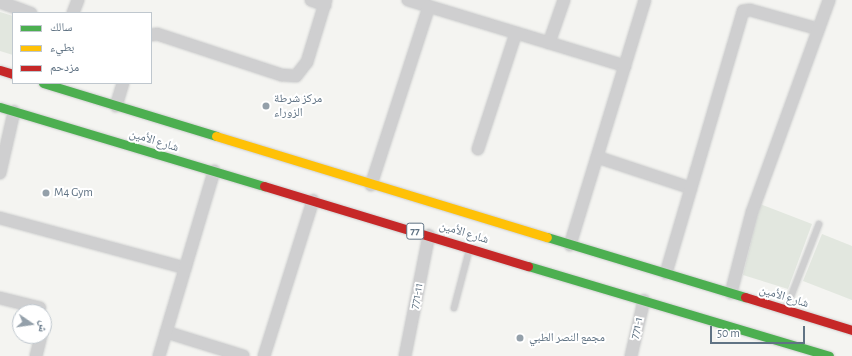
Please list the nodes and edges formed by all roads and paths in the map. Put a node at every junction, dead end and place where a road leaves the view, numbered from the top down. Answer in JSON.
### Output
{"nodes":[{"id":1,"x":78,"y":0,"type":"edge"},
{"id":2,"x":311,"y":0,"type":"edge"},
{"id":3,"x":408,"y":0,"type":"edge"},
{"id":4,"x":564,"y":0,"type":"edge"},
{"id":5,"x":645,"y":0,"type":"edge"},
{"id":6,"x":829,"y":0,"type":"edge"},
{"id":7,"x":0,"y":2,"type":"edge"},
{"id":8,"x":325,"y":2,"type":"edge"},
{"id":9,"x":429,"y":6,"type":"junction"},
{"id":10,"x":28,"y":12,"type":"edge"},
{"id":11,"x":73,"y":12,"type":"edge"},
{"id":12,"x":818,"y":29,"type":"junction"},
{"id":13,"x":516,"y":33,"type":"junction"},
{"id":14,"x":152,"y":35,"type":"edge"},
{"id":15,"x":549,"y":43,"type":"junction"},
{"id":16,"x":625,"y":66,"type":"junction"},
{"id":17,"x":0,"y":70,"type":"edge"},
{"id":18,"x":12,"y":74,"type":"edge"},
{"id":19,"x":46,"y":84,"type":"edge"},
{"id":20,"x":123,"y":84,"type":"edge"},
{"id":21,"x":116,"y":106,"type":"junction"},
{"id":22,"x":0,"y":107,"type":"edge"},
{"id":23,"x":14,"y":112,"type":"junction"},
{"id":24,"x":478,"y":149,"type":"dead end"},
{"id":25,"x":597,"y":157,"type":"junction"},
{"id":26,"x":214,"y":171,"type":"junction"},
{"id":27,"x":0,"y":174,"type":"edge"},
{"id":28,"x":371,"y":185,"type":"junction"},
{"id":29,"x":691,"y":188,"type":"junction"},
{"id":30,"x":313,"y":201,"type":"junction"},
{"id":31,"x":0,"y":218,"type":"edge"},
{"id":32,"x":818,"y":224,"type":"dead end"},
{"id":33,"x":429,"y":235,"type":"junction"},
{"id":34,"x":570,"y":245,"type":"junction"},
{"id":35,"x":470,"y":247,"type":"junction"},
{"id":36,"x":185,"y":268,"type":"junction"},
{"id":37,"x":666,"y":273,"type":"junction"},
{"id":38,"x":731,"y":293,"type":"junction"},
{"id":39,"x":0,"y":298,"type":"edge"},
{"id":40,"x":644,"y":300,"type":"junction"},
{"id":41,"x":24,"y":304,"type":"edge"},
{"id":42,"x":454,"y":308,"type":"dead end"},
{"id":43,"x":786,"y":310,"type":"junction"},
{"id":44,"x":852,"y":330,"type":"edge"},
{"id":45,"x":166,"y":332,"type":"junction"},
{"id":46,"x":39,"y":344,"type":"edge"},
{"id":47,"x":36,"y":356,"type":"edge"},
{"id":48,"x":159,"y":356,"type":"edge"},
{"id":49,"x":243,"y":356,"type":"edge"},
{"id":50,"x":264,"y":356,"type":"edge"},
{"id":51,"x":405,"y":356,"type":"edge"},
{"id":52,"x":631,"y":356,"type":"edge"},
{"id":53,"x":829,"y":356,"type":"edge"}],
"edges":[{"from":1,"to":11,"type":"street"},
{"from":2,"to":8,"type":"street"},
{"from":3,"to":9,"type":"street"},
{"from":4,"to":15,"type":"street"},
{"from":5,"to":16,"type":"street"},
{"from":6,"to":12,"type":"street"},
{"from":7,"to":10,"type":"street"},
{"from":8,"to":14,"type":"street"},
{"from":9,"to":13,"type":"street"},
{"from":9,"to":28,"type":"street"},
{"from":12,"to":29,"type":"street"},
{"from":12,"to":38,"type":"street"},
{"from":13,"to":15,"type":"street"},
{"from":13,"to":24,"type":"street"},
{"from":15,"to":16,"type":"street"},
{"from":16,"to":25,"type":"street"},
{"from":17,"to":18,"type":"main road"},
{"from":19,"to":21,"type":"main road","name":"شارع الأمين"},
{"from":20,"to":21,"type":"street"},
{"from":21,"to":28,"type":"main road","name":"شارع الأمين"},
{"from":22,"to":23,"type":"main road","name":"شارع الأمين","number":"77"},
{"from":23,"to":26,"type":"main road","name":"شارع الأمين","number":"77"},
{"from":23,"to":27,"type":"street"},
{"from":25,"to":29,"type":"street"},
{"from":25,"to":34,"type":"street"},
{"from":26,"to":30,"type":"main road","name":"شارع الأمين","number":"77"},
{"from":26,"to":36,"type":"street"},
{"from":28,"to":34,"type":"main road","name":"شارع الأمين"},
{"from":29,"to":37,"type":"street"},
{"from":30,"to":33,"type":"main road","name":"شارع الأمين","number":"77"},
{"from":30,"to":50,"type":"street"},
{"from":31,"to":36,"type":"street"},
{"from":32,"to":43,"type":"lane"},
{"from":33,"to":35,"type":"main road","name":"شارع الأمين","number":"77"},
{"from":33,"to":51,"type":"street","name":"771-11"},
{"from":34,"to":37,"type":"main road","name":"شارع الأمين"},
{"from":35,"to":40,"type":"main road","name":"شارع الأمين","number":"77"},
{"from":35,"to":42,"type":"lane"},
{"from":36,"to":45,"type":"street"},
{"from":37,"to":38,"type":"main road","name":"شارع الأمين"},
{"from":38,"to":43,"type":"main road","name":"شارع الأمين"},
{"from":39,"to":41,"type":"street"},
{"from":40,"to":52,"type":"street","name":"771-1"},
{"from":40,"to":53,"type":"main road","name":"شارع الأمين","number":"77"},
{"from":43,"to":44,"type":"main road","name":"شارع الأمين"},
{"from":45,"to":48,"type":"street"},
{"from":45,"to":49,"type":"street"},
{"from":46,"to":47,"type":"street"}]}
